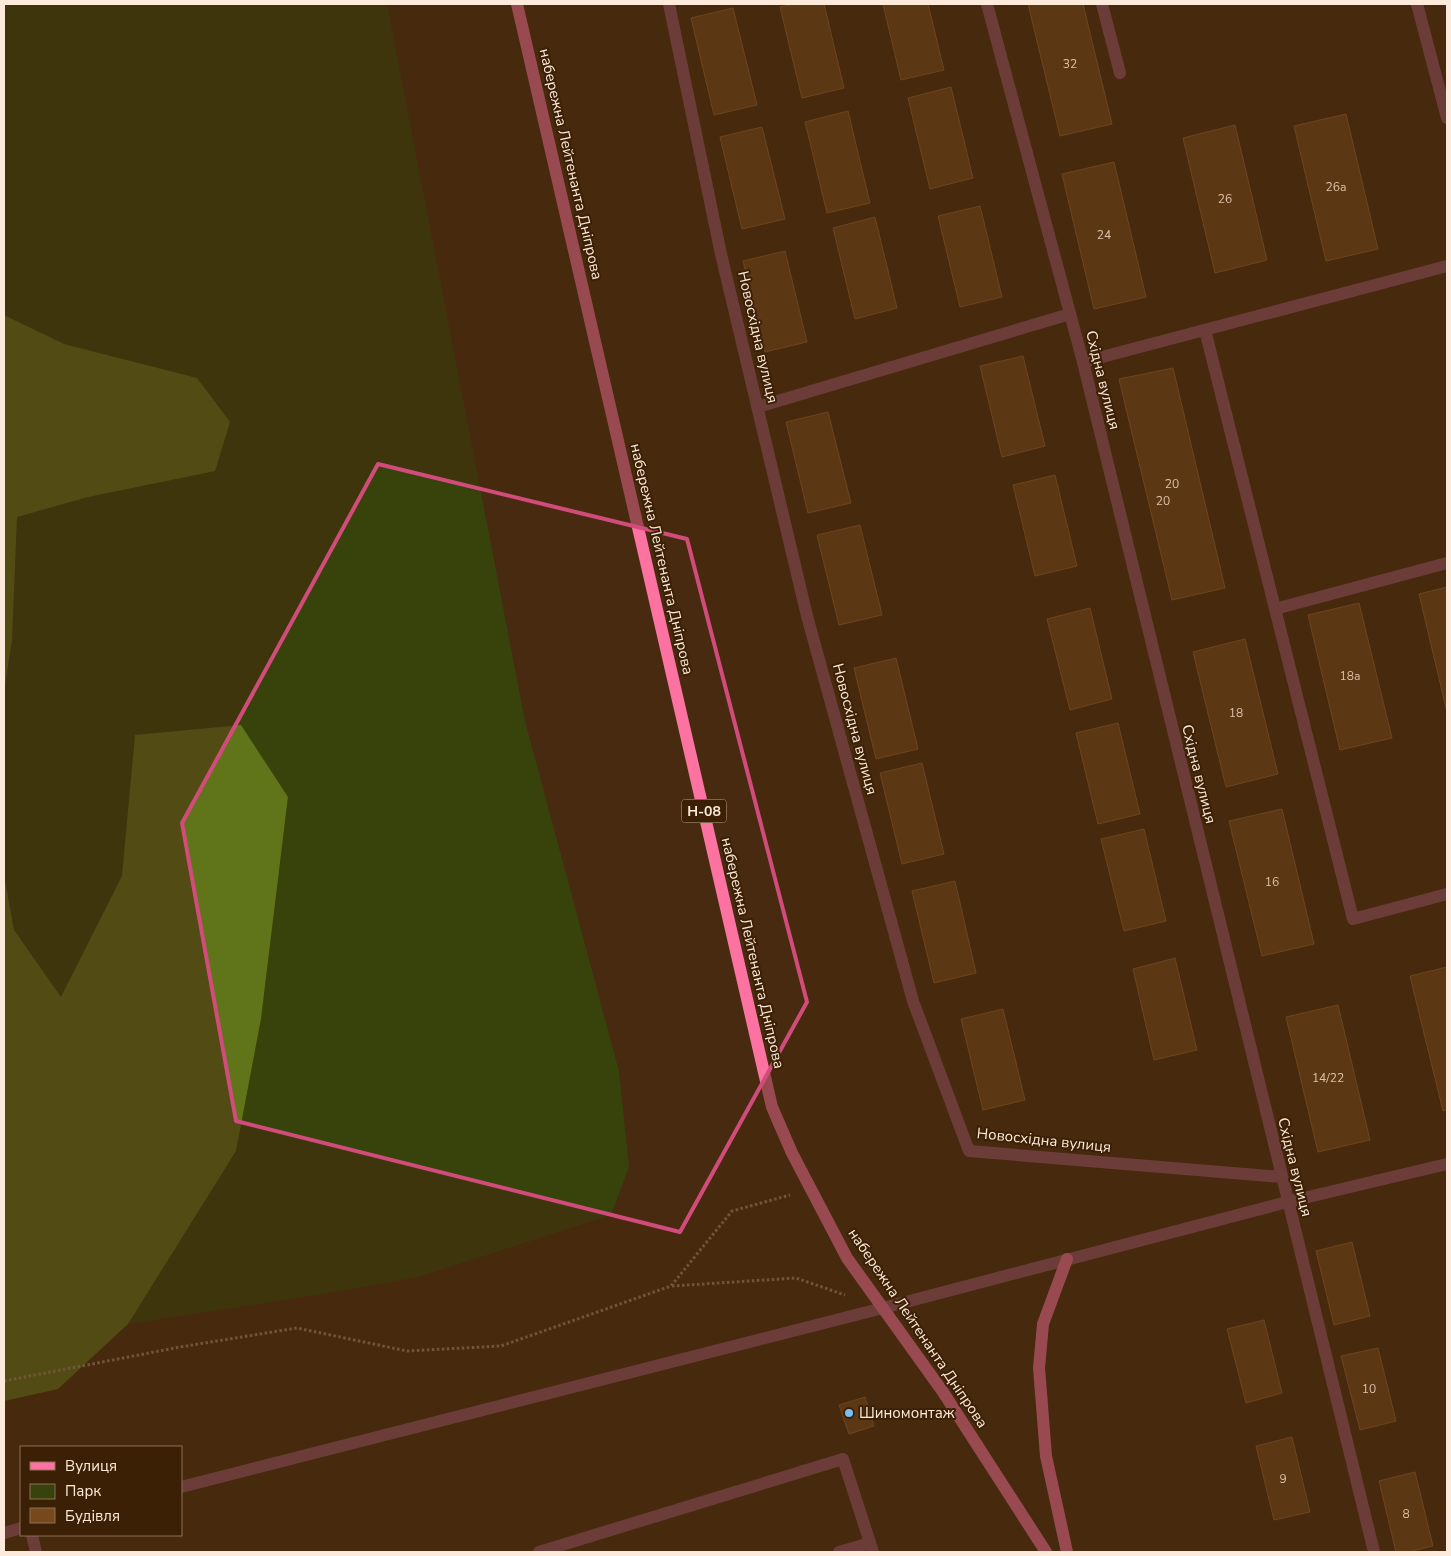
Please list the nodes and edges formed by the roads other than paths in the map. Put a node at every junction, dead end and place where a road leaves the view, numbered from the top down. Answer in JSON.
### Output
{"nodes":[{"id":1,"x":517,"y":4,"type":"edge"},
{"id":2,"x":669,"y":4,"type":"edge"},
{"id":3,"x":987,"y":4,"type":"edge"},
{"id":4,"x":1102,"y":4,"type":"edge"},
{"id":5,"x":1417,"y":4,"type":"edge"},
{"id":6,"x":1120,"y":73,"type":"dead end"},
{"id":7,"x":1447,"y":118,"type":"edge"},
{"id":8,"x":1447,"y":266,"type":"edge"},
{"id":9,"x":1070,"y":314,"type":"junction"},
{"id":10,"x":1205,"y":330,"type":"junction"},
{"id":11,"x":1083,"y":362,"type":"junction"},
{"id":12,"x":758,"y":407,"type":"junction"},
{"id":13,"x":1447,"y":563,"type":"edge"},
{"id":14,"x":1275,"y":609,"type":"junction"},
{"id":15,"x":1447,"y":894,"type":"edge"},
{"id":16,"x":1447,"y":1164,"type":"edge"},
{"id":17,"x":1281,"y":1178,"type":"junction"},
{"id":18,"x":1287,"y":1202,"type":"junction"},
{"id":19,"x":1067,"y":1259,"type":"junction"},
{"id":20,"x":883,"y":1308,"type":"junction"},
{"id":21,"x":182,"y":1487,"type":"edge"},
{"id":22,"x":20,"y":1528,"type":"edge"},
{"id":23,"x":4,"y":1532,"type":"edge"},
{"id":24,"x":32,"y":1536,"type":"edge"},
{"id":25,"x":871,"y":1548,"type":"edge"},
{"id":26,"x":36,"y":1552,"type":"edge"},
{"id":27,"x":539,"y":1552,"type":"edge"},
{"id":28,"x":839,"y":1552,"type":"edge"},
{"id":29,"x":1046,"y":1552,"type":"edge"},
{"id":30,"x":1067,"y":1552,"type":"edge"},
{"id":31,"x":1374,"y":1552,"type":"edge"}],
"edges":[{"from":1,"to":20,"type":"main road","name":"набережна Лейтенанта Дніпрова","number":"Н-08"},
{"from":2,"to":12,"type":"street","name":"Новосхідна вулиця"},
{"from":3,"to":9,"type":"street","name":"Східна вулиця"},
{"from":4,"to":6,"type":"street"},
{"from":5,"to":7,"type":"street"},
{"from":8,"to":10,"type":"street"},
{"from":9,"to":11,"type":"street","name":"Східна вулиця"},
{"from":9,"to":12,"type":"street"},
{"from":10,"to":11,"type":"street"},
{"from":10,"to":14,"type":"street"},
{"from":11,"to":17,"type":"street","name":"Східна вулиця"},
{"from":12,"to":17,"type":"street","name":"Новосхідна вулиця"},
{"from":13,"to":14,"type":"street"},
{"from":14,"to":15,"type":"street"},
{"from":16,"to":18,"type":"street"},
{"from":17,"to":18,"type":"street","name":"Східна вулиця"},
{"from":18,"to":19,"type":"street"},
{"from":18,"to":31,"type":"street","name":"Східна вулиця"},
{"from":19,"to":20,"type":"street"},
{"from":19,"to":30,"type":"main road"},
{"from":20,"to":21,"type":"street"},
{"from":20,"to":29,"type":"main road","name":"набережна Лейтенанта Дніпрова","number":"Н-08"},
{"from":22,"to":23,"type":"street"},
{"from":24,"to":26,"type":"street"},
{"from":25,"to":27,"type":"street"},
{"from":25,"to":28,"type":"street"}]}
